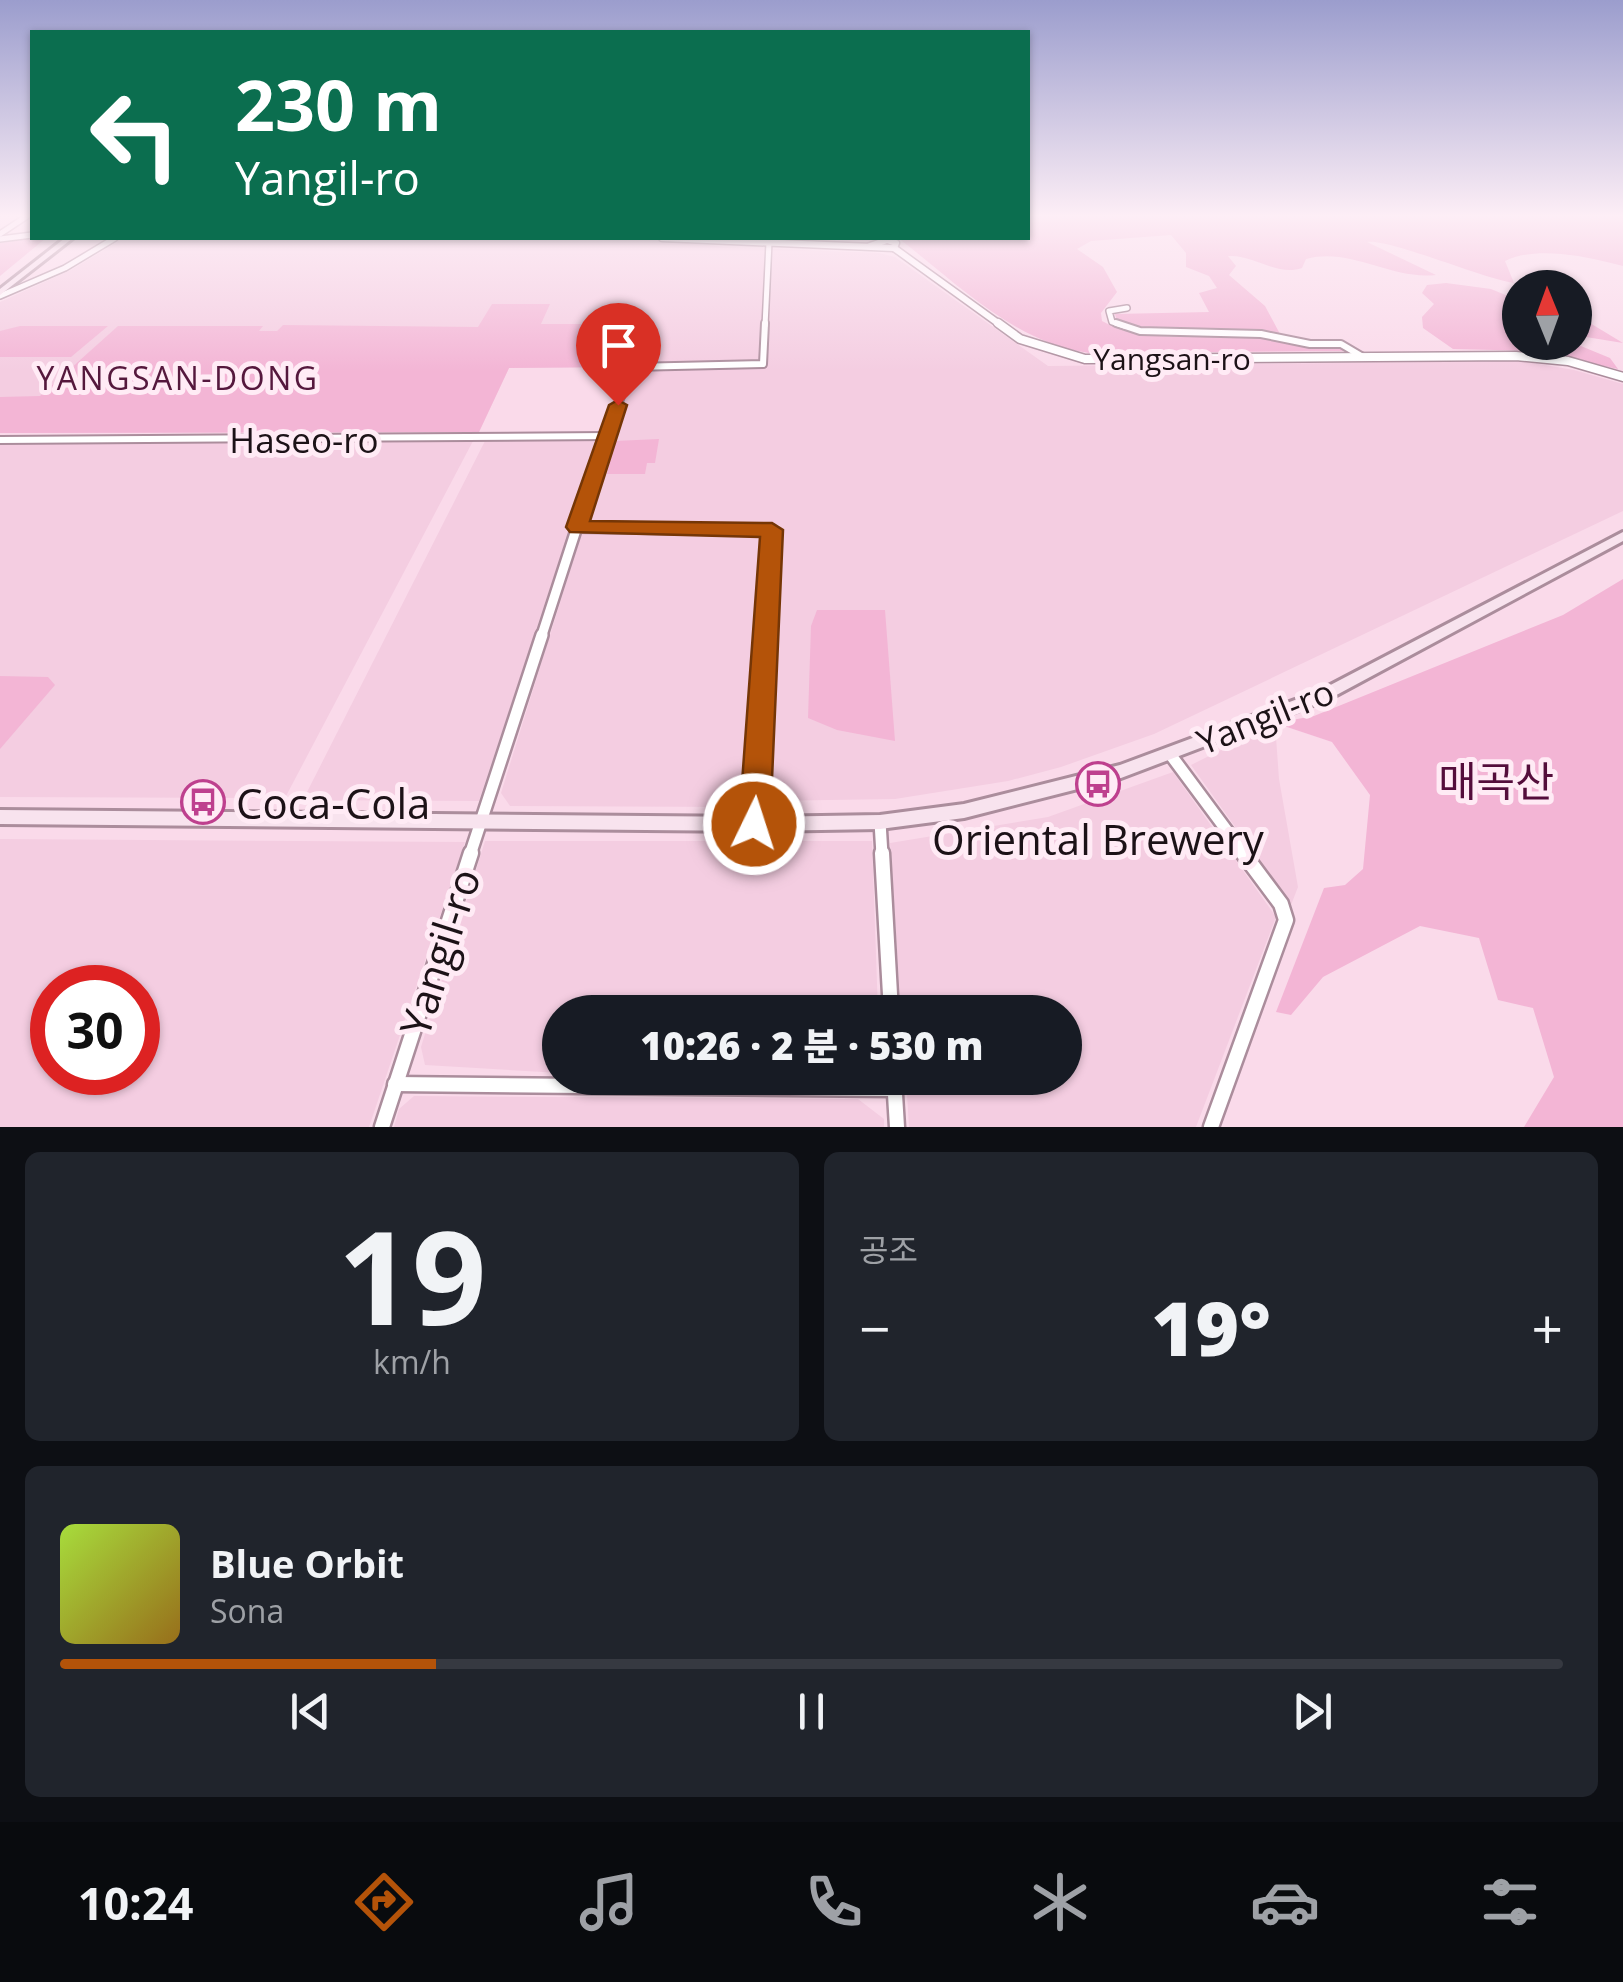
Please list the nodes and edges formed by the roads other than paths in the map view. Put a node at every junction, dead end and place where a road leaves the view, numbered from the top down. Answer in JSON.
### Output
{"nodes":[{"id":1,"x":23,"y":267,"type":"edge"},
{"id":2,"x":32,"y":267,"type":"edge"},
{"id":3,"x":768,"y":267,"type":"edge"},
{"id":4,"x":920,"y":267,"type":"edge"},
{"id":5,"x":65,"y":268,"type":"joint"},
{"id":6,"x":28,"y":270,"type":"junction"},
{"id":7,"x":0,"y":284,"type":"edge"},
{"id":8,"x":0,"y":295,"type":"edge"},
{"id":9,"x":1126,"y":308,"type":"dead end"},
{"id":10,"x":1363,"y":356,"type":"junction"},
{"id":11,"x":1623,"y":378,"type":"edge"},
{"id":12,"x":609,"y":436,"type":"junction"},
{"id":13,"x":0,"y":440,"type":"edge"},
{"id":14,"x":577,"y":527,"type":"junction"},
{"id":15,"x":1623,"y":536,"type":"edge"},
{"id":16,"x":1170,"y":754,"type":"junction"},
{"id":17,"x":0,"y":817,"type":"edge"},
{"id":18,"x":483,"y":819,"type":"junction"},
{"id":19,"x":880,"y":822,"type":"junction"},
{"id":20,"x":754,"y":824,"type":"junction"},
{"id":21,"x":889,"y":995,"type":"edge"},
{"id":22,"x":395,"y":1084,"type":"junction"},
{"id":23,"x":542,"y":1084,"type":"edge"},
{"id":24,"x":895,"y":1095,"type":"edge"},
{"id":25,"x":382,"y":1127,"type":"edge"},
{"id":26,"x":897,"y":1127,"type":"edge"},
{"id":27,"x":1211,"y":1127,"type":"edge"}],
"edges":[{"from":1,"to":7,"type":"main road"},
{"from":2,"to":6,"type":"main road"},
{"from":3,"to":12,"type":"street","name":"Yangil-ro"},
{"from":4,"to":10,"type":"street","name":"Yangsan-ro"},
{"from":5,"to":6,"type":"street"},
{"from":5,"to":8,"type":"street"},
{"from":6,"to":8,"type":"main road"},
{"from":9,"to":10,"type":"street","name":"Yangsan-ro"},
{"from":10,"to":11,"type":"street","name":"Yangsan-ro"},
{"from":12,"to":13,"type":"street","name":"Haseo-ro"},
{"from":12,"to":14,"type":"street","name":"Yangil-ro"},
{"from":14,"to":18,"type":"street","name":"Yangil-ro"},
{"from":14,"to":20,"type":"street"},
{"from":15,"to":16,"type":"main road","name":"Yangil-ro"},
{"from":16,"to":19,"type":"main road","name":"Yangil-ro"},
{"from":16,"to":27,"type":"street"},
{"from":17,"to":18,"type":"main road","name":"Yangil-ro"},
{"from":18,"to":20,"type":"main road","name":"Yangil-ro"},
{"from":18,"to":22,"type":"street","name":"Yangil-ro"},
{"from":19,"to":20,"type":"main road","name":"Yangil-ro"},
{"from":19,"to":21,"type":"street"},
{"from":22,"to":23,"type":"street","name":"Yangil-ro"},
{"from":22,"to":25,"type":"street","name":"Yangil-ro"},
{"from":24,"to":26,"type":"street","name":"Yangil-ro"}]}
